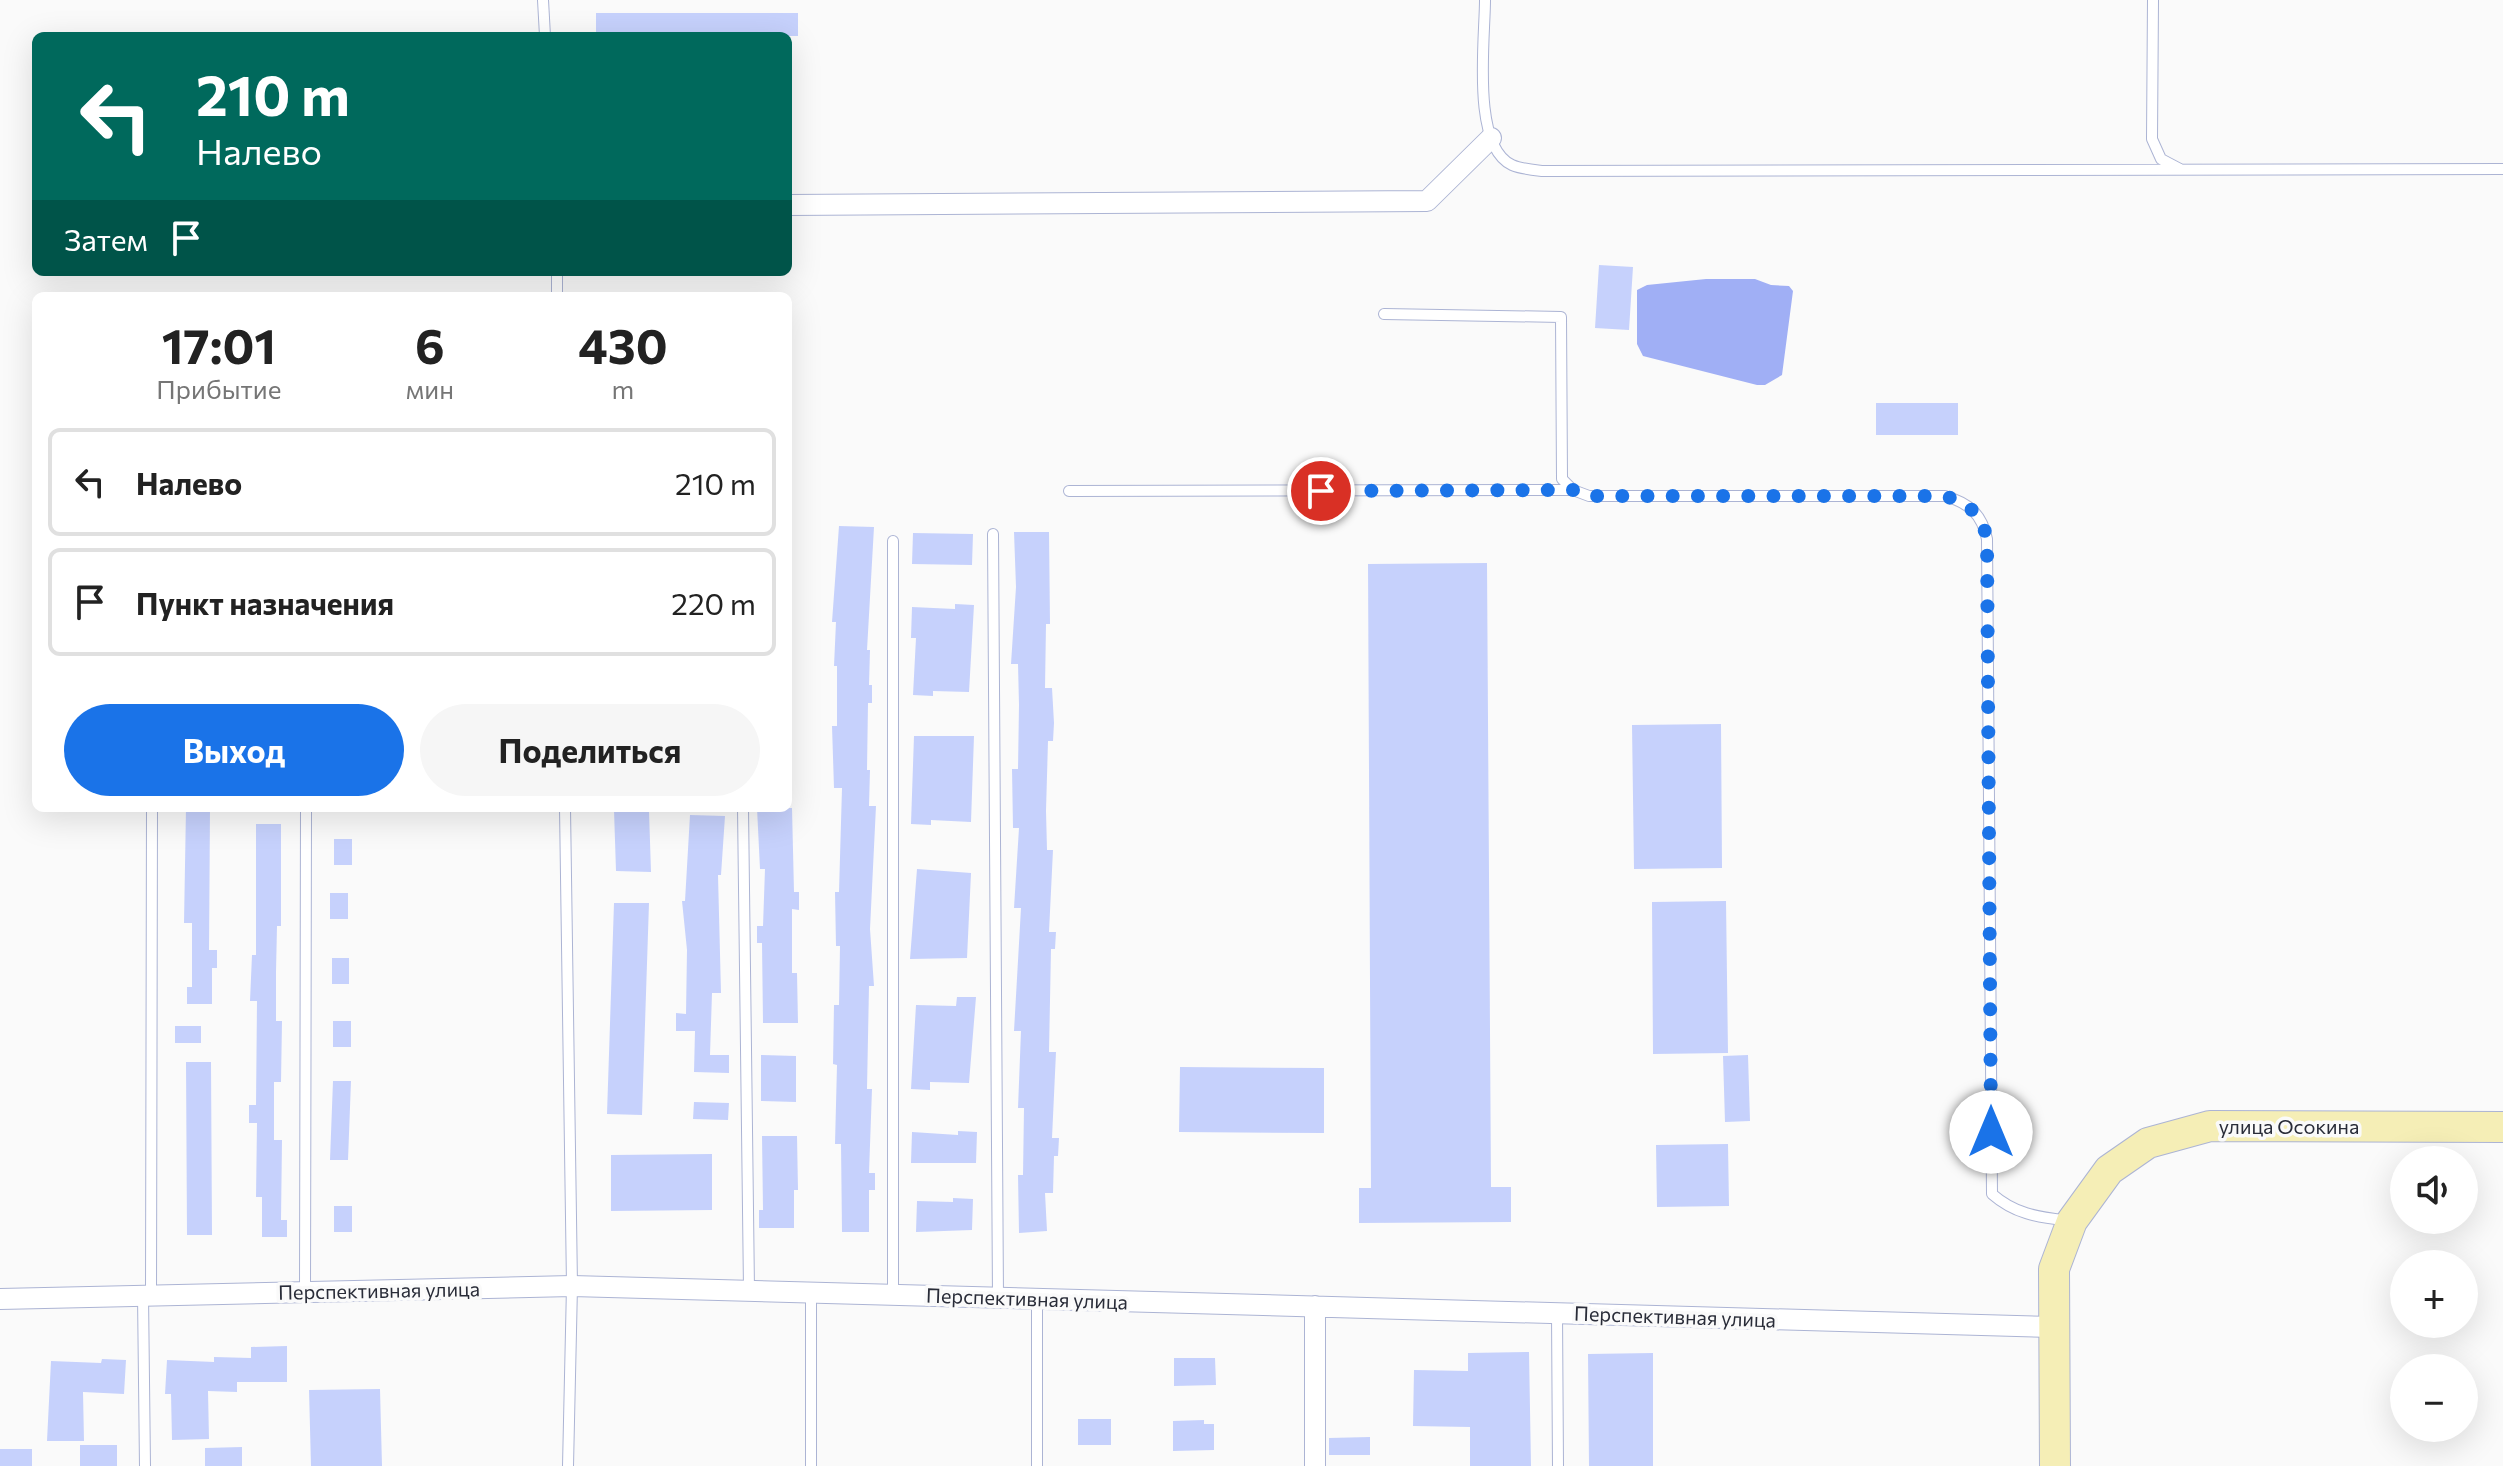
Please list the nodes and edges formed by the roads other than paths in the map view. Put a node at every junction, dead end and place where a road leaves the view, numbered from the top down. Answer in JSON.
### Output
{"nodes":[{"id":1,"x":543,"y":0,"type":"edge"},
{"id":2,"x":1485,"y":0,"type":"edge"},
{"id":3,"x":2153,"y":0,"type":"edge"},
{"id":4,"x":545,"y":32,"type":"edge"},
{"id":5,"x":1491,"y":138,"type":"junction"},
{"id":6,"x":2503,"y":169,"type":"edge"},
{"id":7,"x":2182,"y":170,"type":"junction"},
{"id":8,"x":792,"y":205,"type":"edge"},
{"id":9,"x":1384,"y":314,"type":"dead end"},
{"id":10,"x":1573,"y":490,"type":"junction"},
{"id":11,"x":1069,"y":491,"type":"dead end"},
{"id":12,"x":993,"y":534,"type":"dead end"},
{"id":13,"x":893,"y":541,"type":"dead end"},
{"id":14,"x":152,"y":812,"type":"edge"},
{"id":15,"x":306,"y":812,"type":"edge"},
{"id":16,"x":565,"y":812,"type":"edge"},
{"id":17,"x":743,"y":812,"type":"edge"},
{"id":18,"x":2503,"y":1127,"type":"edge"},
{"id":19,"x":2072,"y":1221,"type":"junction"},
{"id":20,"x":572,"y":1286,"type":"junction"},
{"id":21,"x":749,"y":1290,"type":"junction"},
{"id":22,"x":305,"y":1291,"type":"junction"},
{"id":23,"x":811,"y":1292,"type":"junction"},
{"id":24,"x":893,"y":1294,"type":"junction"},
{"id":25,"x":147,"y":1295,"type":"junction"},
{"id":26,"x":998,"y":1297,"type":"junction"},
{"id":27,"x":1037,"y":1298,"type":"junction"},
{"id":28,"x":0,"y":1299,"type":"edge"},
{"id":29,"x":1315,"y":1306,"type":"junction"},
{"id":30,"x":1557,"y":1313,"type":"junction"},
{"id":31,"x":2054,"y":1327,"type":"junction"},
{"id":32,"x":145,"y":1466,"type":"edge"},
{"id":33,"x":568,"y":1466,"type":"edge"},
{"id":34,"x":811,"y":1466,"type":"edge"},
{"id":35,"x":1037,"y":1466,"type":"edge"},
{"id":36,"x":1315,"y":1466,"type":"edge"},
{"id":37,"x":1558,"y":1466,"type":"edge"},
{"id":38,"x":2055,"y":1466,"type":"edge"}],
"edges":[{"from":1,"to":4,"type":"lane"},
{"from":2,"to":5,"type":"lane"},
{"from":3,"to":7,"type":"lane"},
{"from":5,"to":7,"type":"lane"},
{"from":5,"to":8,"type":"street"},
{"from":6,"to":7,"type":"lane"},
{"from":9,"to":10,"type":"lane"},
{"from":10,"to":11,"type":"lane"},
{"from":10,"to":19,"type":"lane"},
{"from":12,"to":26,"type":"lane"},
{"from":13,"to":24,"type":"lane"},
{"from":14,"to":25,"type":"lane"},
{"from":15,"to":22,"type":"lane"},
{"from":16,"to":20,"type":"lane"},
{"from":17,"to":21,"type":"lane"},
{"from":18,"to":19,"type":"main road","name":"улица Осокина"},
{"from":19,"to":31,"type":"main road","name":"улица Осокина"},
{"from":20,"to":21,"type":"street","name":"Перспективная улица"},
{"from":20,"to":22,"type":"street","name":"Перспективная улица"},
{"from":20,"to":33,"type":"lane"},
{"from":21,"to":23,"type":"street","name":"Перспективная улица"},
{"from":22,"to":25,"type":"street","name":"Перспективная улица"},
{"from":23,"to":24,"type":"street","name":"Перспективная улица"},
{"from":23,"to":34,"type":"lane"},
{"from":24,"to":26,"type":"street","name":"Перспективная улица"},
{"from":25,"to":28,"type":"street","name":"Перспективная улица"},
{"from":25,"to":32,"type":"lane"},
{"from":26,"to":27,"type":"street","name":"Перспективная улица"},
{"from":27,"to":29,"type":"street","name":"Перспективная улица"},
{"from":27,"to":35,"type":"lane"},
{"from":29,"to":30,"type":"street","name":"Перспективная улица"},
{"from":29,"to":36,"type":"street"},
{"from":30,"to":31,"type":"street","name":"Перспективная улица"},
{"from":30,"to":37,"type":"lane"},
{"from":31,"to":38,"type":"main road","name":"улица Осокина"}]}
